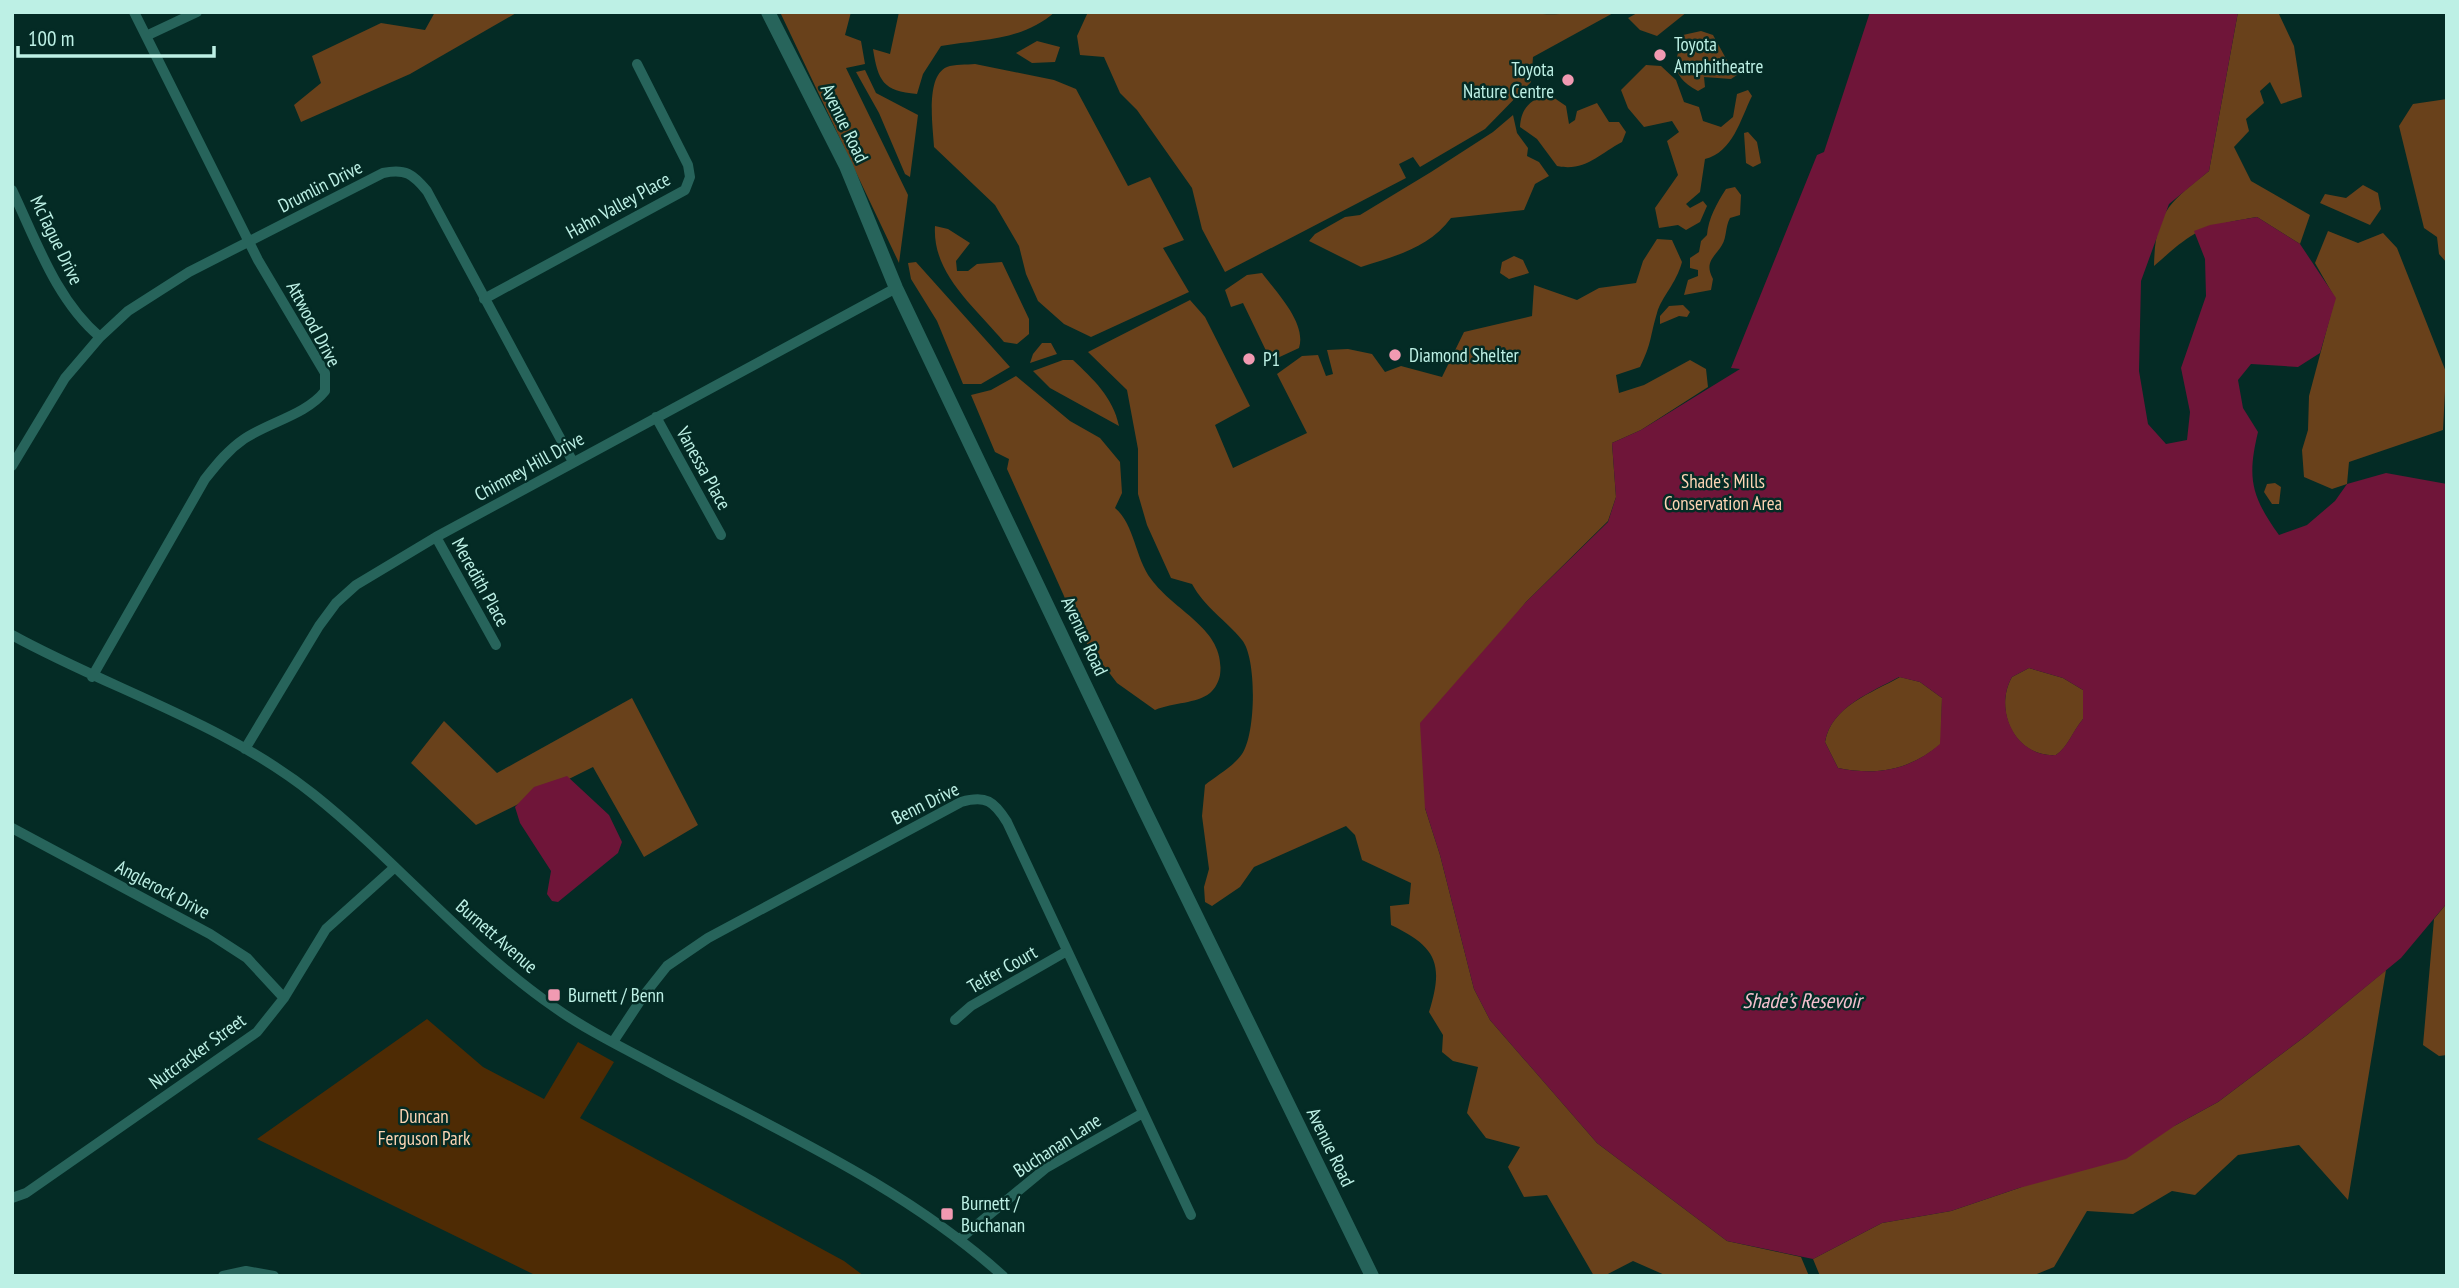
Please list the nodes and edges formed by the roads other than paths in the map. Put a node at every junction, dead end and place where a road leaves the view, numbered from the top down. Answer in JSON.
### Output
{"nodes":[{"id":1,"x":134,"y":12,"type":"edge"},
{"id":2,"x":197,"y":12,"type":"edge"},
{"id":3,"x":768,"y":12,"type":"edge"},
{"id":4,"x":146,"y":36,"type":"junction"},
{"id":5,"x":637,"y":64,"type":"dead end"},
{"id":6,"x":12,"y":190,"type":"edge"},
{"id":7,"x":249,"y":241,"type":"junction"},
{"id":8,"x":897,"y":288,"type":"junction"},
{"id":9,"x":484,"y":299,"type":"junction"},
{"id":10,"x":100,"y":337,"type":"junction"},
{"id":11,"x":656,"y":417,"type":"junction"},
{"id":12,"x":573,"y":462,"type":"junction"},
{"id":13,"x":12,"y":466,"type":"edge"},
{"id":14,"x":721,"y":536,"type":"dead end"},
{"id":15,"x":436,"y":537,"type":"junction"},
{"id":16,"x":12,"y":635,"type":"edge"},
{"id":17,"x":496,"y":645,"type":"dead end"},
{"id":18,"x":92,"y":677,"type":"junction"},
{"id":19,"x":245,"y":749,"type":"junction"},
{"id":20,"x":12,"y":828,"type":"edge"},
{"id":21,"x":395,"y":867,"type":"junction"},
{"id":22,"x":1067,"y":951,"type":"junction"},
{"id":23,"x":284,"y":998,"type":"junction"},
{"id":24,"x":955,"y":1020,"type":"dead end"},
{"id":25,"x":613,"y":1042,"type":"junction"},
{"id":26,"x":1143,"y":1113,"type":"junction"},
{"id":27,"x":12,"y":1198,"type":"edge"},
{"id":28,"x":1191,"y":1215,"type":"dead end"},
{"id":29,"x":961,"y":1238,"type":"junction"},
{"id":30,"x":223,"y":1276,"type":"edge"},
{"id":31,"x":274,"y":1276,"type":"edge"},
{"id":32,"x":1003,"y":1276,"type":"edge"},
{"id":33,"x":1371,"y":1276,"type":"edge"}],
"edges":[{"from":1,"to":4,"type":"street","name":"Attwood Drive"},
{"from":2,"to":4,"type":"street"},
{"from":3,"to":8,"type":"street","name":"Avenue Road"},
{"from":4,"to":7,"type":"street","name":"Attwood Drive"},
{"from":5,"to":9,"type":"street","name":"Hahn Valley Place"},
{"from":6,"to":10,"type":"street","name":"McTague Drive"},
{"from":7,"to":9,"type":"street","name":"Drumlin Drive"},
{"from":7,"to":10,"type":"street","name":"Drumlin Drive"},
{"from":7,"to":18,"type":"street","name":"Attwood Drive"},
{"from":8,"to":11,"type":"street","name":"Chimney Hill Drive"},
{"from":8,"to":33,"type":"street","name":"Avenue Road"},
{"from":9,"to":12,"type":"street","name":"Drumlin Drive"},
{"from":10,"to":13,"type":"street","name":"Drumlin Drive"},
{"from":11,"to":12,"type":"street","name":"Chimney Hill Drive"},
{"from":11,"to":14,"type":"street","name":"Vanessa Place"},
{"from":12,"to":15,"type":"street","name":"Chimney Hill Drive"},
{"from":15,"to":17,"type":"street","name":"Meredith Place"},
{"from":15,"to":19,"type":"street","name":"Chimney Hill Drive"},
{"from":16,"to":18,"type":"street","name":"Burnett Avenue"},
{"from":18,"to":19,"type":"street","name":"Burnett Avenue"},
{"from":19,"to":21,"type":"street","name":"Burnett Avenue"},
{"from":20,"to":23,"type":"street","name":"Anglerock Drive"},
{"from":21,"to":23,"type":"street","name":"Nutcracker Street"},
{"from":21,"to":25,"type":"street","name":"Burnett Avenue"},
{"from":22,"to":24,"type":"street","name":"Telfer Court"},
{"from":22,"to":25,"type":"street","name":"Benn Drive"},
{"from":22,"to":26,"type":"street","name":"Benn Drive"},
{"from":23,"to":27,"type":"street","name":"Nutcracker Street"},
{"from":25,"to":29,"type":"street","name":"Burnett Avenue"},
{"from":26,"to":28,"type":"street","name":"Benn Drive"},
{"from":26,"to":29,"type":"street","name":"Buchanan Lane"},
{"from":29,"to":32,"type":"street","name":"Burnett Avenue"},
{"from":30,"to":31,"type":"street"}]}
